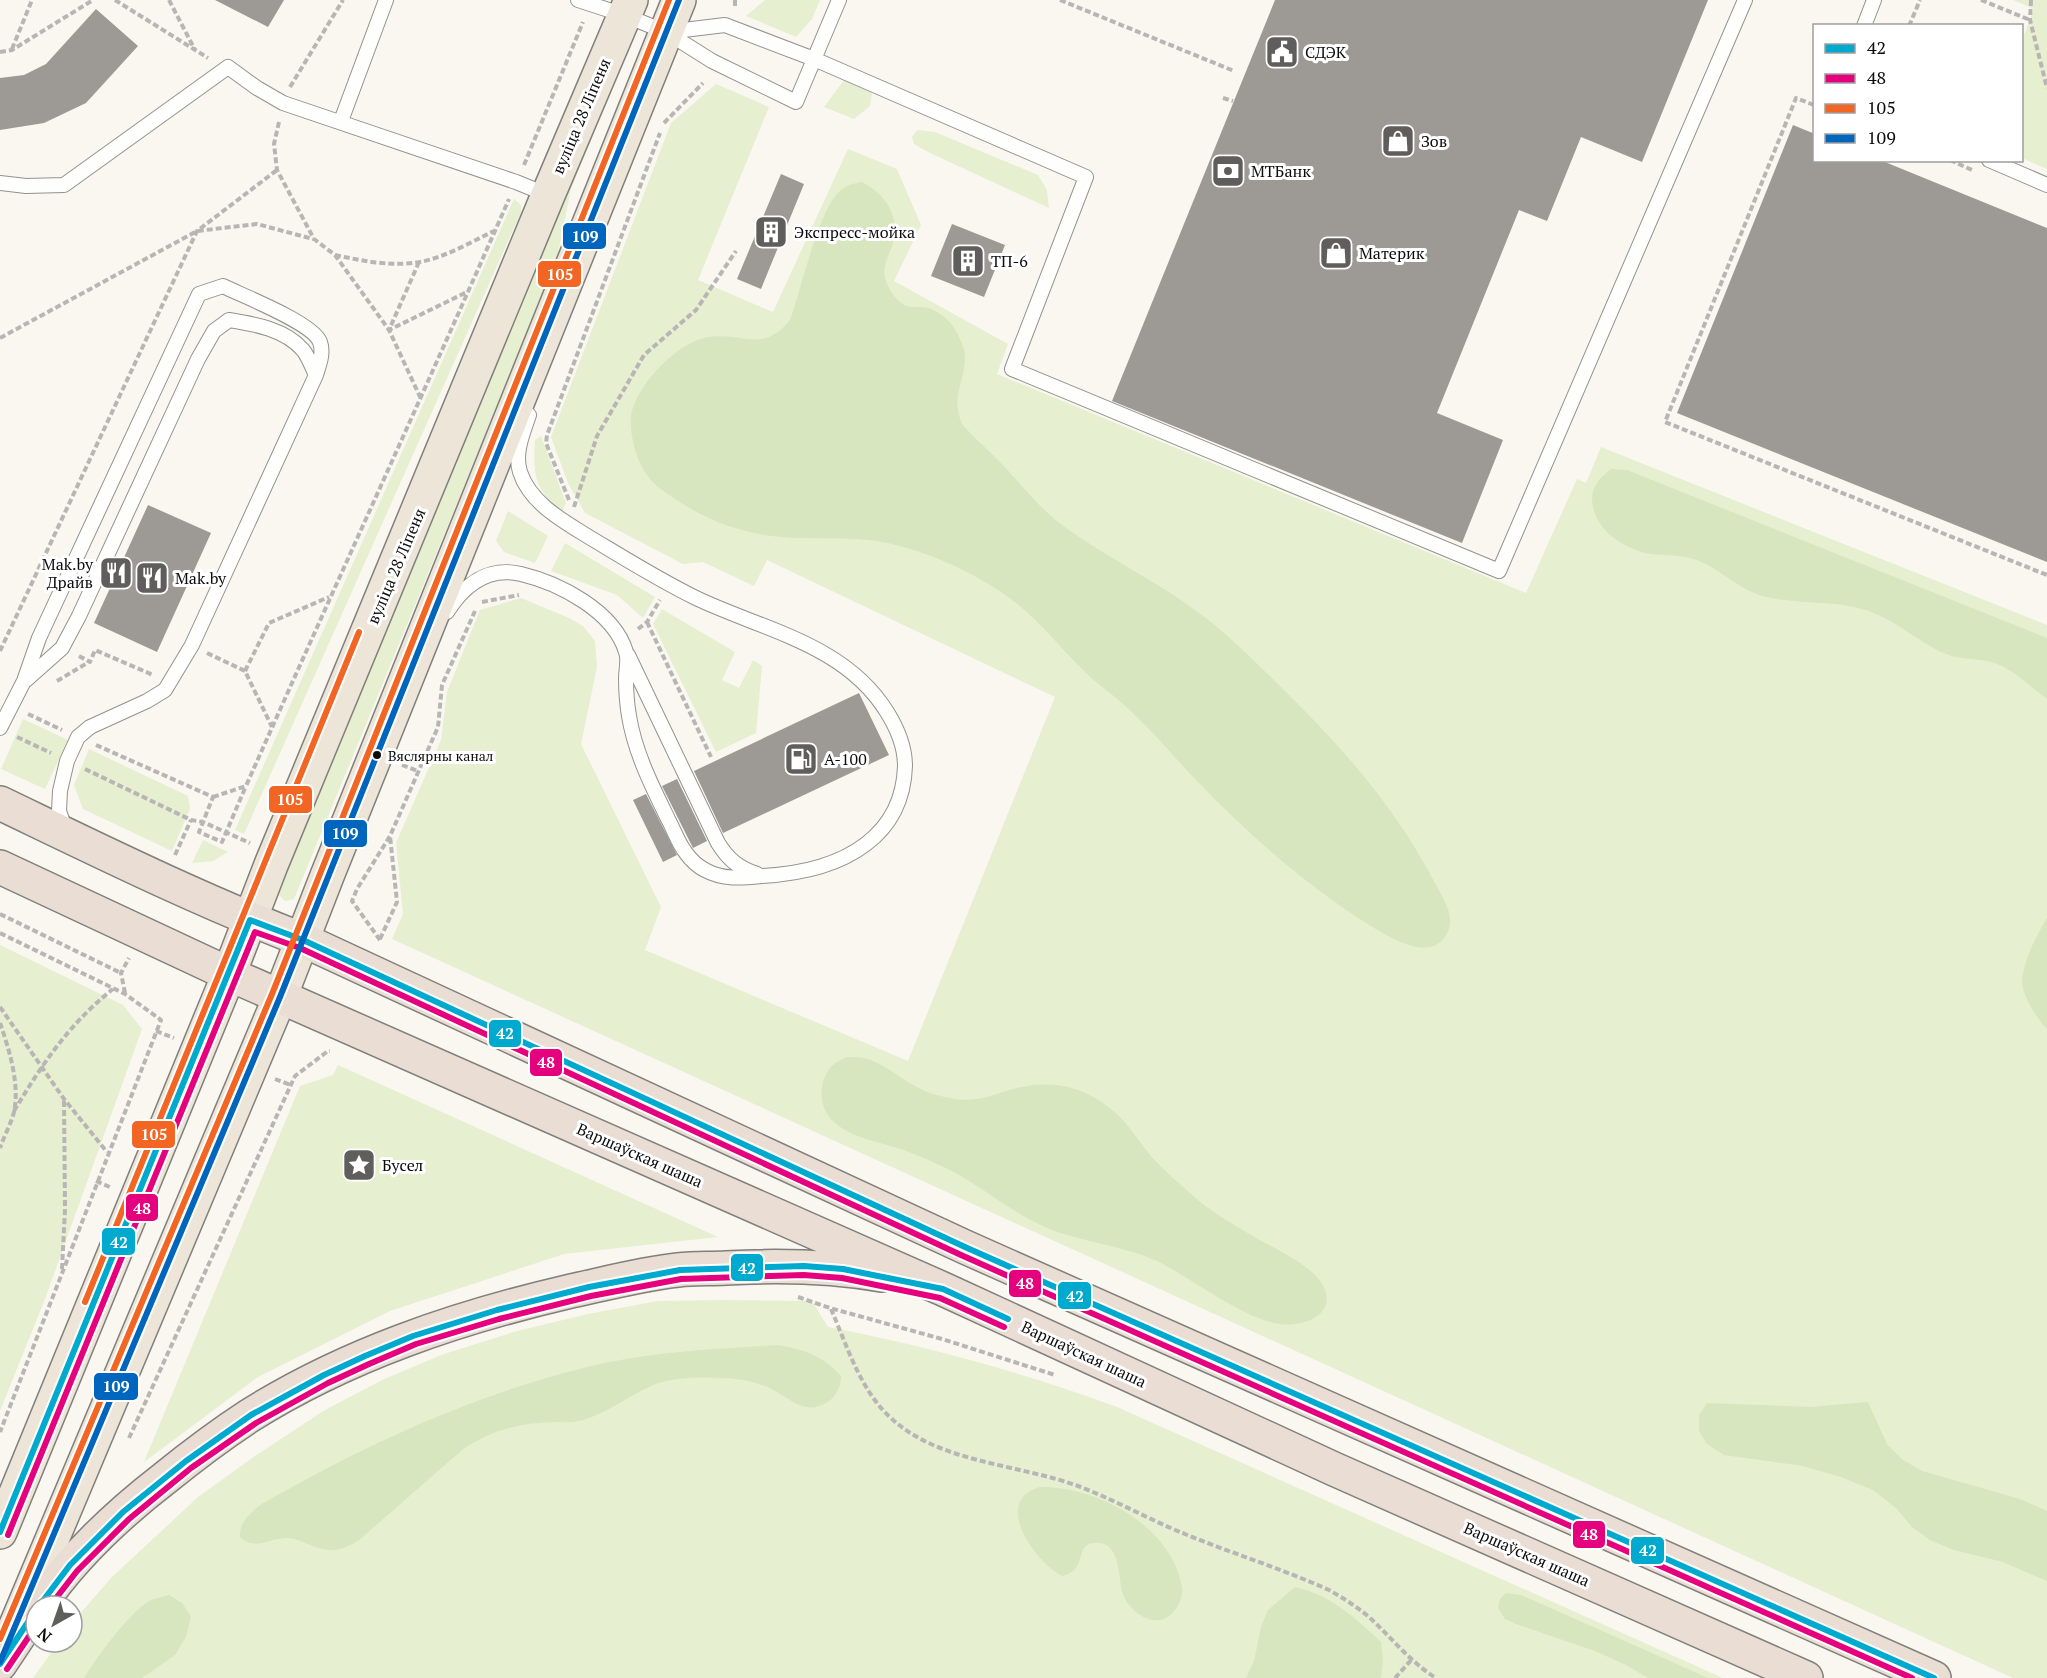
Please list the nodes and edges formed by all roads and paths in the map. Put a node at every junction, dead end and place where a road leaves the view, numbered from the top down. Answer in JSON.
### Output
{"nodes":[{"id":1,"x":32,"y":0,"type":"edge"},
{"id":2,"x":93,"y":0,"type":"edge"},
{"id":3,"x":115,"y":0,"type":"edge"},
{"id":4,"x":169,"y":0,"type":"edge"},
{"id":5,"x":343,"y":0,"type":"edge"},
{"id":6,"x":386,"y":0,"type":"edge"},
{"id":7,"x":679,"y":0,"type":"edge"},
{"id":8,"x":735,"y":0,"type":"edge"},
{"id":9,"x":839,"y":0,"type":"edge"},
{"id":10,"x":1060,"y":0,"type":"edge"},
{"id":11,"x":1745,"y":0,"type":"edge"},
{"id":12,"x":1874,"y":0,"type":"edge"},
{"id":13,"x":1920,"y":0,"type":"edge"},
{"id":14,"x":1981,"y":0,"type":"edge"},
{"id":15,"x":2031,"y":0,"type":"edge"},
{"id":16,"x":584,"y":2,"type":"edge"},
{"id":17,"x":627,"y":8,"type":"edge"},
{"id":18,"x":735,"y":10,"type":"dead end"},
{"id":19,"x":2030,"y":20,"type":"junction"},
{"id":20,"x":1865,"y":24,"type":"edge"},
{"id":21,"x":1910,"y":24,"type":"edge"},
{"id":22,"x":666,"y":32,"type":"junction"},
{"id":23,"x":12,"y":50,"type":"junction"},
{"id":24,"x":196,"y":51,"type":"junction"},
{"id":25,"x":0,"y":52,"type":"edge"},
{"id":26,"x":814,"y":59,"type":"junction"},
{"id":27,"x":228,"y":68,"type":"junction"},
{"id":28,"x":1234,"y":71,"type":"dead end"},
{"id":29,"x":703,"y":83,"type":"dead end"},
{"id":30,"x":2047,"y":88,"type":"edge"},
{"id":31,"x":1223,"y":98,"type":"dead end"},
{"id":32,"x":1233,"y":101,"type":"dead end"},
{"id":33,"x":283,"y":102,"type":"junction"},
{"id":34,"x":1813,"y":104,"type":"edge"},
{"id":35,"x":341,"y":121,"type":"junction"},
{"id":36,"x":1994,"y":162,"type":"edge"},
{"id":37,"x":277,"y":170,"type":"junction"},
{"id":38,"x":516,"y":182,"type":"junction"},
{"id":39,"x":0,"y":183,"type":"edge"},
{"id":40,"x":2047,"y":185,"type":"edge"},
{"id":41,"x":548,"y":195,"type":"junction"},
{"id":42,"x":197,"y":231,"type":"junction"},
{"id":43,"x":495,"y":231,"type":"junction"},
{"id":44,"x":314,"y":239,"type":"junction"},
{"id":45,"x":736,"y":251,"type":"dead end"},
{"id":46,"x":335,"y":255,"type":"junction"},
{"id":47,"x":419,"y":262,"type":"junction"},
{"id":48,"x":469,"y":291,"type":"junction"},
{"id":49,"x":389,"y":330,"type":"junction"},
{"id":50,"x":547,"y":330,"type":"junction"},
{"id":51,"x":0,"y":337,"type":"edge"},
{"id":52,"x":0,"y":344,"type":"edge"},
{"id":53,"x":316,"y":375,"type":"junction"},
{"id":54,"x":421,"y":399,"type":"junction"},
{"id":55,"x":2047,"y":575,"type":"edge"},
{"id":56,"x":669,"y":584,"type":"junction"},
{"id":57,"x":530,"y":596,"type":"dead end"},
{"id":58,"x":330,"y":597,"type":"junction"},
{"id":59,"x":647,"y":622,"type":"junction"},
{"id":60,"x":624,"y":647,"type":"junction"},
{"id":61,"x":0,"y":651,"type":"edge"},
{"id":62,"x":90,"y":662,"type":"dead end"},
{"id":63,"x":245,"y":671,"type":"dead end"},
{"id":64,"x":24,"y":681,"type":"junction"},
{"id":65,"x":52,"y":684,"type":"dead end"},
{"id":66,"x":10,"y":706,"type":"junction"},
{"id":67,"x":34,"y":707,"type":"dead end"},
{"id":68,"x":393,"y":711,"type":"junction"},
{"id":69,"x":30,"y":716,"type":"junction"},
{"id":70,"x":5,"y":730,"type":"edge"},
{"id":71,"x":78,"y":737,"type":"junction"},
{"id":72,"x":711,"y":757,"type":"dead end"},
{"id":73,"x":67,"y":761,"type":"junction"},
{"id":74,"x":246,"y":786,"type":"junction"},
{"id":75,"x":213,"y":796,"type":"junction"},
{"id":76,"x":0,"y":803,"type":"edge"},
{"id":77,"x":203,"y":822,"type":"junction"},
{"id":78,"x":226,"y":832,"type":"junction"},
{"id":79,"x":67,"y":835,"type":"junction"},
{"id":80,"x":390,"y":836,"type":"junction"},
{"id":81,"x":0,"y":867,"type":"edge"},
{"id":82,"x":773,"y":875,"type":"junction"},
{"id":83,"x":0,"y":914,"type":"edge"},
{"id":84,"x":249,"y":920,"type":"junction"},
{"id":85,"x":0,"y":933,"type":"edge"},
{"id":86,"x":303,"y":940,"type":"junction"},
{"id":87,"x":122,"y":973,"type":"dead end"},
{"id":88,"x":229,"y":974,"type":"junction"},
{"id":89,"x":113,"y":989,"type":"junction"},
{"id":90,"x":280,"y":997,"type":"junction"},
{"id":91,"x":0,"y":1007,"type":"edge"},
{"id":92,"x":0,"y":1023,"type":"edge"},
{"id":93,"x":328,"y":1051,"type":"dead end"},
{"id":94,"x":41,"y":1065,"type":"junction"},
{"id":95,"x":64,"y":1099,"type":"junction"},
{"id":96,"x":14,"y":1111,"type":"junction"},
{"id":97,"x":0,"y":1148,"type":"edge"},
{"id":98,"x":108,"y":1153,"type":"junction"},
{"id":99,"x":762,"y":1266,"type":"junction"},
{"id":100,"x":62,"y":1274,"type":"junction"},
{"id":101,"x":944,"y":1289,"type":"junction"},
{"id":102,"x":830,"y":1308,"type":"junction"},
{"id":103,"x":1060,"y":1377,"type":"dead end"},
{"id":104,"x":0,"y":1432,"type":"edge"},
{"id":105,"x":124,"y":1448,"type":"dead end"},
{"id":106,"x":0,"y":1532,"type":"edge"},
{"id":107,"x":48,"y":1594,"type":"edge"},
{"id":108,"x":24,"y":1627,"type":"edge"},
{"id":109,"x":1412,"y":1659,"type":"junction"},
{"id":110,"x":0,"y":1663,"type":"edge"},
{"id":111,"x":1395,"y":1678,"type":"edge"},
{"id":112,"x":1436,"y":1678,"type":"edge"},
{"id":113,"x":1806,"y":1678,"type":"edge"},
{"id":114,"x":1934,"y":1678,"type":"edge"}],
"edges":[{"from":1,"to":23,"type":"path"},
{"from":2,"to":23,"type":"path"},
{"from":3,"to":24,"type":"path"},
{"from":4,"to":24,"type":"path"},
{"from":5,"to":33,"type":"path"},
{"from":6,"to":35,"type":"lane"},
{"from":7,"to":22,"type":"main road"},
{"from":8,"to":18,"type":"path"},
{"from":9,"to":26,"type":"lane"},
{"from":10,"to":28,"type":"path"},
{"from":11,"to":26,"type":"lane"},
{"from":12,"to":20,"type":"lane"},
{"from":13,"to":21,"type":"path"},
{"from":14,"to":19,"type":"path"},
{"from":15,"to":19,"type":"path"},
{"from":16,"to":17,"type":"lane"},
{"from":16,"to":38,"type":"path"},
{"from":17,"to":22,"type":"lane"},
{"from":17,"to":41,"type":"main road","name":"вуліца 28 Ліпеня"},
{"from":19,"to":30,"type":"path"},
{"from":22,"to":26,"type":"lane"},
{"from":22,"to":26,"type":"lane"},
{"from":22,"to":50,"type":"main road"},
{"from":23,"to":25,"type":"path"},
{"from":24,"to":27,"type":"path"},
{"from":27,"to":33,"type":"lane"},
{"from":27,"to":39,"type":"lane"},
{"from":29,"to":45,"type":"path"},
{"from":31,"to":32,"type":"path"},
{"from":33,"to":35,"type":"lane"},
{"from":33,"to":37,"type":"path"},
{"from":34,"to":55,"type":"path"},
{"from":35,"to":38,"type":"lane"},
{"from":36,"to":40,"type":"lane"},
{"from":37,"to":42,"type":"path"},
{"from":37,"to":44,"type":"path"},
{"from":38,"to":41,"type":"lane"},
{"from":38,"to":43,"type":"path"},
{"from":41,"to":84,"type":"main road","name":"вуліца 28 Ліпеня"},
{"from":42,"to":44,"type":"path"},
{"from":42,"to":51,"type":"path"},
{"from":42,"to":61,"type":"path"},
{"from":43,"to":47,"type":"path"},
{"from":43,"to":48,"type":"path"},
{"from":44,"to":46,"type":"path"},
{"from":46,"to":47,"type":"path"},
{"from":46,"to":49,"type":"path"},
{"from":47,"to":49,"type":"path"},
{"from":48,"to":49,"type":"path"},
{"from":48,"to":54,"type":"path"},
{"from":49,"to":54,"type":"path"},
{"from":50,"to":56,"type":"lane"},
{"from":50,"to":68,"type":"main road"},
{"from":51,"to":52,"type":"path"},
{"from":53,"to":64,"type":"lane"},
{"from":53,"to":64,"type":"lane"},
{"from":53,"to":71,"type":"lane"},
{"from":54,"to":58,"type":"path"},
{"from":56,"to":59,"type":"path"},
{"from":56,"to":82,"type":"lane"},
{"from":57,"to":80,"type":"path"},
{"from":58,"to":63,"type":"path"},
{"from":58,"to":74,"type":"path"},
{"from":59,"to":60,"type":"path"},
{"from":59,"to":72,"type":"path"},
{"from":60,"to":68,"type":"lane"},
{"from":60,"to":82,"type":"lane"},
{"from":60,"to":82,"type":"lane"},
{"from":62,"to":65,"type":"path"},
{"from":64,"to":66,"type":"lane"},
{"from":66,"to":69,"type":"path"},
{"from":66,"to":70,"type":"lane"},
{"from":67,"to":69,"type":"path"},
{"from":68,"to":86,"type":"main road"},
{"from":69,"to":71,"type":"path"},
{"from":70,"to":73,"type":"path"},
{"from":71,"to":73,"type":"lane"},
{"from":71,"to":75,"type":"path"},
{"from":73,"to":77,"type":"path"},
{"from":73,"to":79,"type":"lane"},
{"from":74,"to":75,"type":"path"},
{"from":74,"to":78,"type":"path"},
{"from":75,"to":77,"type":"path"},
{"from":76,"to":79,"type":"highway"},
{"from":77,"to":78,"type":"path"},
{"from":77,"to":78,"type":"path"},
{"from":79,"to":84,"type":"highway"},
{"from":80,"to":80,"type":"path"},
{"from":81,"to":88,"type":"highway","name":"Варшаўская шаша"},
{"from":83,"to":87,"type":"path"},
{"from":84,"to":86,"type":"highway"},
{"from":84,"to":88,"type":"main road","name":"вуліца 28 Ліпеня"},
{"from":85,"to":89,"type":"path"},
{"from":86,"to":90,"type":"main road"},
{"from":86,"to":114,"type":"highway"},
{"from":88,"to":90,"type":"highway","name":"Варшаўская шаша"},
{"from":88,"to":106,"type":"main road","name":"вуліца 28 Ліпеня"},
{"from":89,"to":94,"type":"path"},
{"from":89,"to":98,"type":"path"},
{"from":90,"to":101,"type":"highway","name":"Варшаўская шаша"},
{"from":90,"to":110,"type":"main road"},
{"from":91,"to":94,"type":"path"},
{"from":92,"to":96,"type":"path"},
{"from":93,"to":105,"type":"path"},
{"from":94,"to":95,"type":"path"},
{"from":94,"to":96,"type":"path"},
{"from":95,"to":98,"type":"path"},
{"from":95,"to":100,"type":"path"},
{"from":96,"to":97,"type":"path"},
{"from":98,"to":100,"type":"path"},
{"from":99,"to":101,"type":"highway"},
{"from":99,"to":102,"type":"path"},
{"from":99,"to":107,"type":"highway"},
{"from":100,"to":104,"type":"path"},
{"from":101,"to":113,"type":"highway","name":"Варшаўская шаша"},
{"from":102,"to":103,"type":"path"},
{"from":102,"to":109,"type":"path"},
{"from":108,"to":110,"type":"highway"},
{"from":109,"to":111,"type":"path"},
{"from":109,"to":112,"type":"path"}]}
